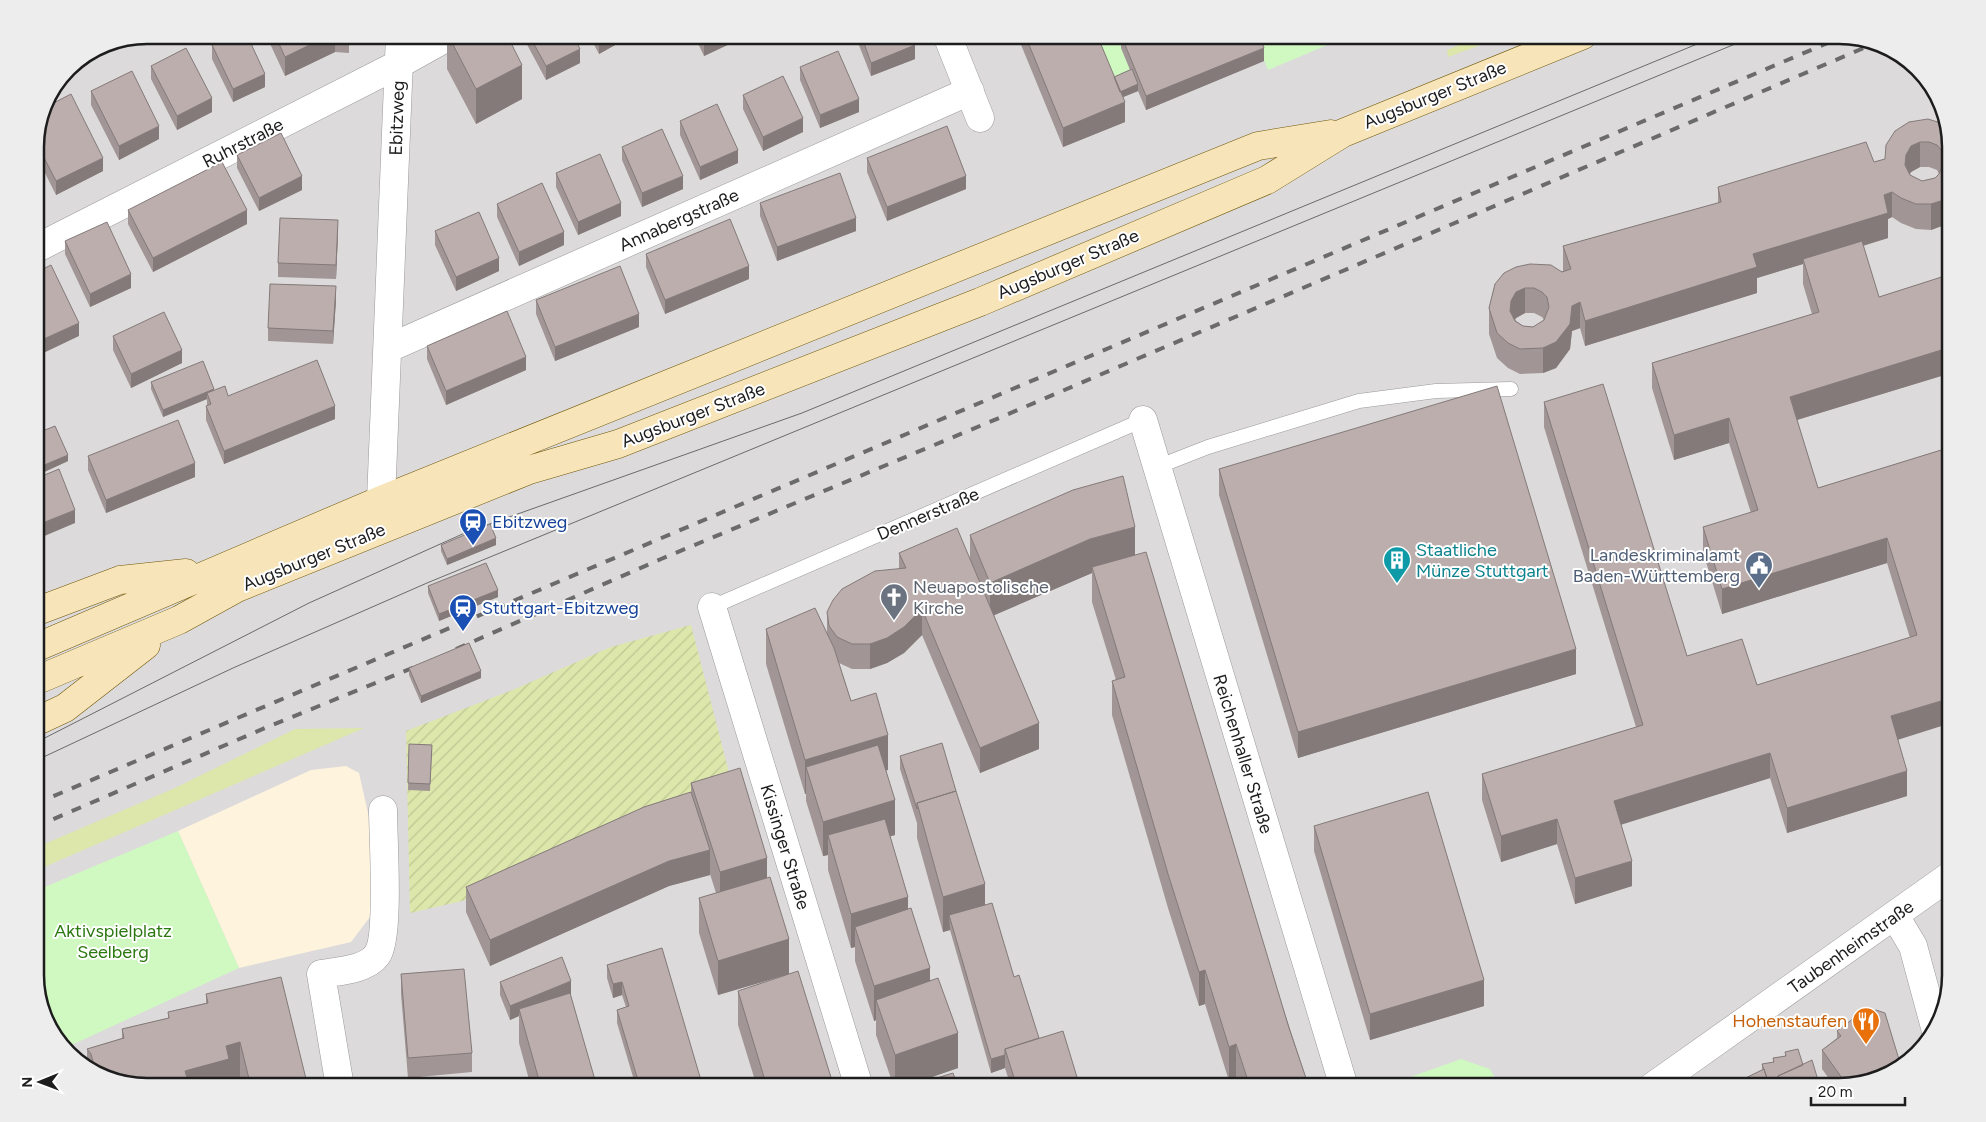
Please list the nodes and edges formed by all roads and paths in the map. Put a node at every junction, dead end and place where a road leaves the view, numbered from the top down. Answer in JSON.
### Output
{"nodes":[{"id":1,"x":400,"y":44,"type":"edge"},
{"id":2,"x":435,"y":44,"type":"edge"},
{"id":3,"x":952,"y":44,"type":"edge"},
{"id":4,"x":1561,"y":44,"type":"edge"},
{"id":5,"x":399,"y":64,"type":"junction"},
{"id":6,"x":970,"y":91,"type":"junction"},
{"id":7,"x":980,"y":118,"type":"dead end"},
{"id":8,"x":1343,"y":132,"type":"junction"},
{"id":9,"x":44,"y":243,"type":"edge"},
{"id":10,"x":389,"y":348,"type":"junction"},
{"id":11,"x":1511,"y":389,"type":"dead end"},
{"id":12,"x":1144,"y":420,"type":"joint"},
{"id":13,"x":1157,"y":467,"type":"junction"},
{"id":14,"x":381,"y":500,"type":"junction"},
{"id":15,"x":215,"y":569,"type":"junction"},
{"id":16,"x":712,"y":607,"type":"joint"},
{"id":17,"x":44,"y":609,"type":"edge"},
{"id":18,"x":179,"y":620,"type":"junction"},
{"id":19,"x":44,"y":644,"type":"edge"},
{"id":20,"x":44,"y":677,"type":"edge"},
{"id":21,"x":44,"y":718,"type":"edge"},
{"id":22,"x":382,"y":810,"type":"dead end"},
{"id":23,"x":1942,"y":882,"type":"edge"},
{"id":24,"x":1895,"y":916,"type":"junction"},
{"id":25,"x":1932,"y":1018,"type":"edge"},
{"id":26,"x":338,"y":1078,"type":"edge"},
{"id":27,"x":856,"y":1078,"type":"edge"},
{"id":28,"x":1341,"y":1078,"type":"edge"},
{"id":29,"x":1665,"y":1078,"type":"edge"}],
"edges":[{"from":1,"to":5,"type":"street","name":"Ebitzweg"},
{"from":2,"to":5,"type":"street","name":"Ruhrstraße"},
{"from":3,"to":6,"type":"street"},
{"from":4,"to":8,"type":"main road","name":"Augsburger Straße"},
{"from":5,"to":9,"type":"street","name":"Ruhrstraße"},
{"from":5,"to":10,"type":"street","name":"Ebitzweg"},
{"from":6,"to":7,"type":"street"},
{"from":6,"to":10,"type":"street","name":"Annabergstraße"},
{"from":8,"to":14,"type":"main road","name":"Augsburger Straße"},
{"from":8,"to":18,"type":"main road","name":"Augsburger Straße"},
{"from":10,"to":14,"type":"street","name":"Ebitzweg"},
{"from":11,"to":13,"type":"lane"},
{"from":12,"to":13,"type":"street","name":"Reichenhaller Straße"},
{"from":12,"to":16,"type":"lane","name":"Dennerstraße"},
{"from":13,"to":28,"type":"street","name":"Reichenhaller Straße"},
{"from":14,"to":15,"type":"main road","name":"Augsburger Straße"},
{"from":15,"to":17,"type":"main road"},
{"from":15,"to":19,"type":"main road","name":"Augsburger Straße"},
{"from":16,"to":27,"type":"street","name":"Kissinger Straße"},
{"from":18,"to":20,"type":"main road","name":"Augsburger Straße"},
{"from":18,"to":21,"type":"main road"},
{"from":22,"to":26,"type":"street"},
{"from":23,"to":24,"type":"street","name":"Taubenheimstraße"},
{"from":24,"to":25,"type":"street"},
{"from":24,"to":29,"type":"street","name":"Taubenheimstraße"}]}
